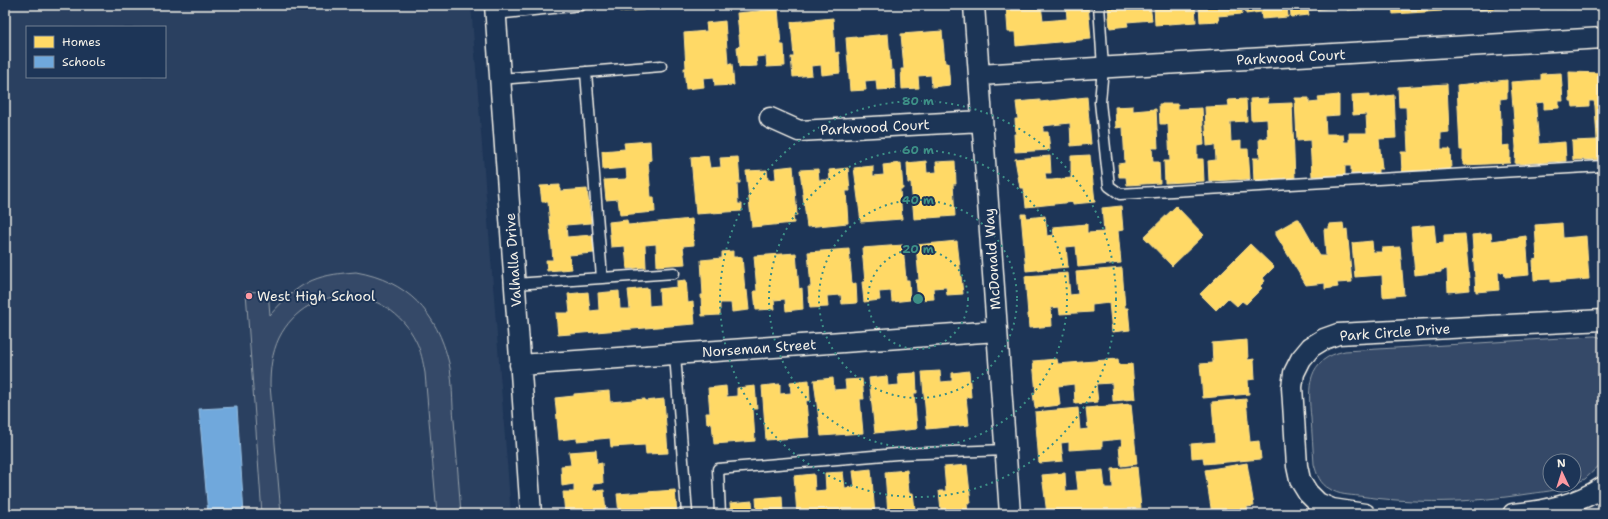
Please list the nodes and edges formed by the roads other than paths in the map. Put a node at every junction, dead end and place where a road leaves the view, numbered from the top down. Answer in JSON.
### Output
{"nodes":[{"id":1,"x":582,"y":5,"type":"edge"},
{"id":2,"x":974,"y":5,"type":"edge"},
{"id":3,"x":1099,"y":5,"type":"edge"},
{"id":4,"x":495,"y":9,"type":"edge"},
{"id":5,"x":1603,"y":38,"type":"edge"},
{"id":6,"x":661,"y":66,"type":"dead end"},
{"id":7,"x":1103,"y":68,"type":"junction"},
{"id":8,"x":586,"y":72,"type":"junction"},
{"id":9,"x":979,"y":75,"type":"junction"},
{"id":10,"x":500,"y":79,"type":"junction"},
{"id":11,"x":770,"y":118,"type":"dead end"},
{"id":12,"x":982,"y":121,"type":"junction"},
{"id":13,"x":1603,"y":166,"type":"edge"},
{"id":14,"x":674,"y":273,"type":"dead end"},
{"id":15,"x":602,"y":278,"type":"junction"},
{"id":16,"x":514,"y":284,"type":"junction"},
{"id":17,"x":1603,"y":320,"type":"edge"},
{"id":18,"x":997,"y":331,"type":"junction"},
{"id":19,"x":675,"y":354,"type":"junction"},
{"id":20,"x":520,"y":365,"type":"junction"},
{"id":21,"x":1006,"y":450,"type":"junction"},
{"id":22,"x":1603,"y":488,"type":"edge"},
{"id":23,"x":531,"y":514,"type":"edge"},
{"id":24,"x":687,"y":514,"type":"edge"},
{"id":25,"x":720,"y":514,"type":"edge"},
{"id":26,"x":1010,"y":514,"type":"edge"},
{"id":27,"x":1365,"y":514,"type":"edge"},
{"id":28,"x":1513,"y":514,"type":"edge"}],
"edges":[{"from":1,"to":4,"type":"lane"},
{"from":2,"to":9,"type":"street","name":"McDonald Way"},
{"from":3,"to":7,"type":"lane"},
{"from":4,"to":10,"type":"street","name":"Valhalla Drive"},
{"from":5,"to":7,"type":"street","name":"Parkwood Court"},
{"from":6,"to":8,"type":"lane"},
{"from":7,"to":9,"type":"street","name":"Parkwood Court"},
{"from":7,"to":13,"type":"lane"},
{"from":8,"to":10,"type":"lane"},
{"from":8,"to":15,"type":"lane"},
{"from":9,"to":12,"type":"street","name":"McDonald Way"},
{"from":10,"to":16,"type":"street","name":"Valhalla Drive"},
{"from":11,"to":12,"type":"street","name":"Parkwood Court"},
{"from":12,"to":18,"type":"street","name":"McDonald Way"},
{"from":14,"to":15,"type":"lane"},
{"from":15,"to":16,"type":"lane"},
{"from":16,"to":20,"type":"street","name":"Valhalla Drive"},
{"from":17,"to":27,"type":"street","name":"Park Circle Drive"},
{"from":18,"to":19,"type":"street","name":"Norseman Street"},
{"from":18,"to":21,"type":"street","name":"McDonald Way"},
{"from":19,"to":20,"type":"street","name":"Norseman Street"},
{"from":19,"to":24,"type":"lane"},
{"from":20,"to":23,"type":"street","name":"Valhalla Drive"},
{"from":21,"to":25,"type":"lane"},
{"from":21,"to":26,"type":"street","name":"McDonald Way"},
{"from":22,"to":28,"type":"street"}]}
